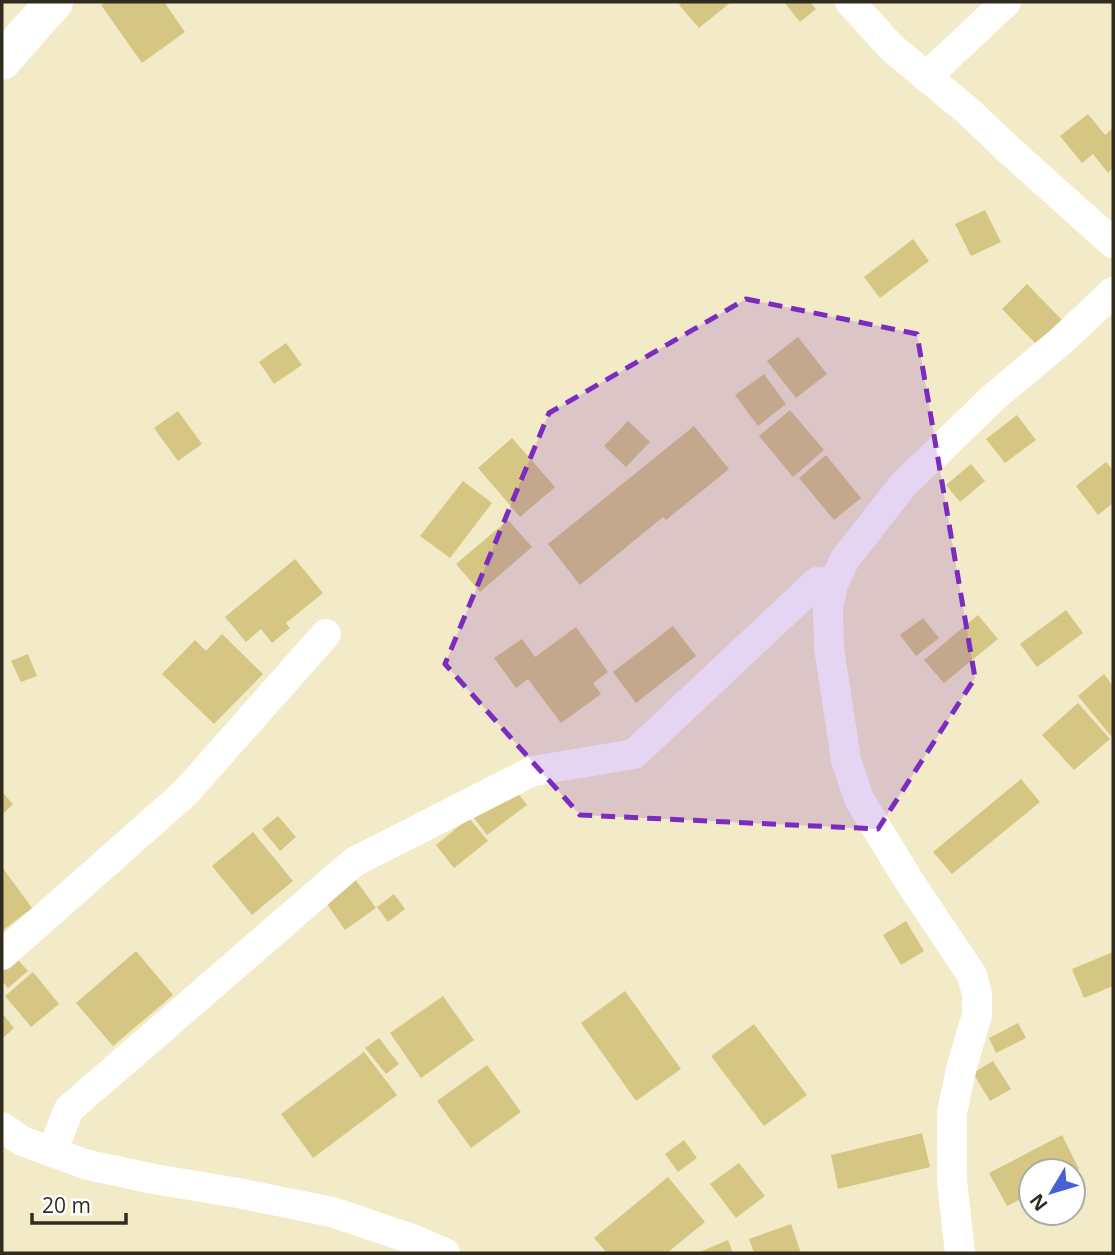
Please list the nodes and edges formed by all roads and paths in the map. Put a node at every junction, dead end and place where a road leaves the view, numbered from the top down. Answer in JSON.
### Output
{"nodes":[{"id":1,"x":54,"y":2,"type":"edge"},
{"id":2,"x":850,"y":2,"type":"edge"},
{"id":3,"x":1006,"y":2,"type":"edge"},
{"id":4,"x":2,"y":61,"type":"edge"},
{"id":5,"x":926,"y":76,"type":"junction"},
{"id":6,"x":1113,"y":243,"type":"edge"},
{"id":7,"x":1113,"y":292,"type":"edge"},
{"id":8,"x":833,"y":584,"type":"junction"},
{"id":9,"x":326,"y":634,"type":"dead end"},
{"id":10,"x":2,"y":954,"type":"edge"},
{"id":11,"x":2,"y":1127,"type":"edge"},
{"id":12,"x":52,"y":1152,"type":"junction"},
{"id":13,"x":445,"y":1253,"type":"edge"},
{"id":14,"x":960,"y":1253,"type":"edge"}],
"edges":[{"from":1,"to":4,"type":"main road"},
{"from":2,"to":5,"type":"street"},
{"from":3,"to":5,"type":"street"},
{"from":5,"to":6,"type":"street"},
{"from":7,"to":8,"type":"street"},
{"from":8,"to":12,"type":"street"},
{"from":8,"to":14,"type":"street"},
{"from":9,"to":10,"type":"street"},
{"from":11,"to":12,"type":"street"},
{"from":12,"to":13,"type":"street"}]}
